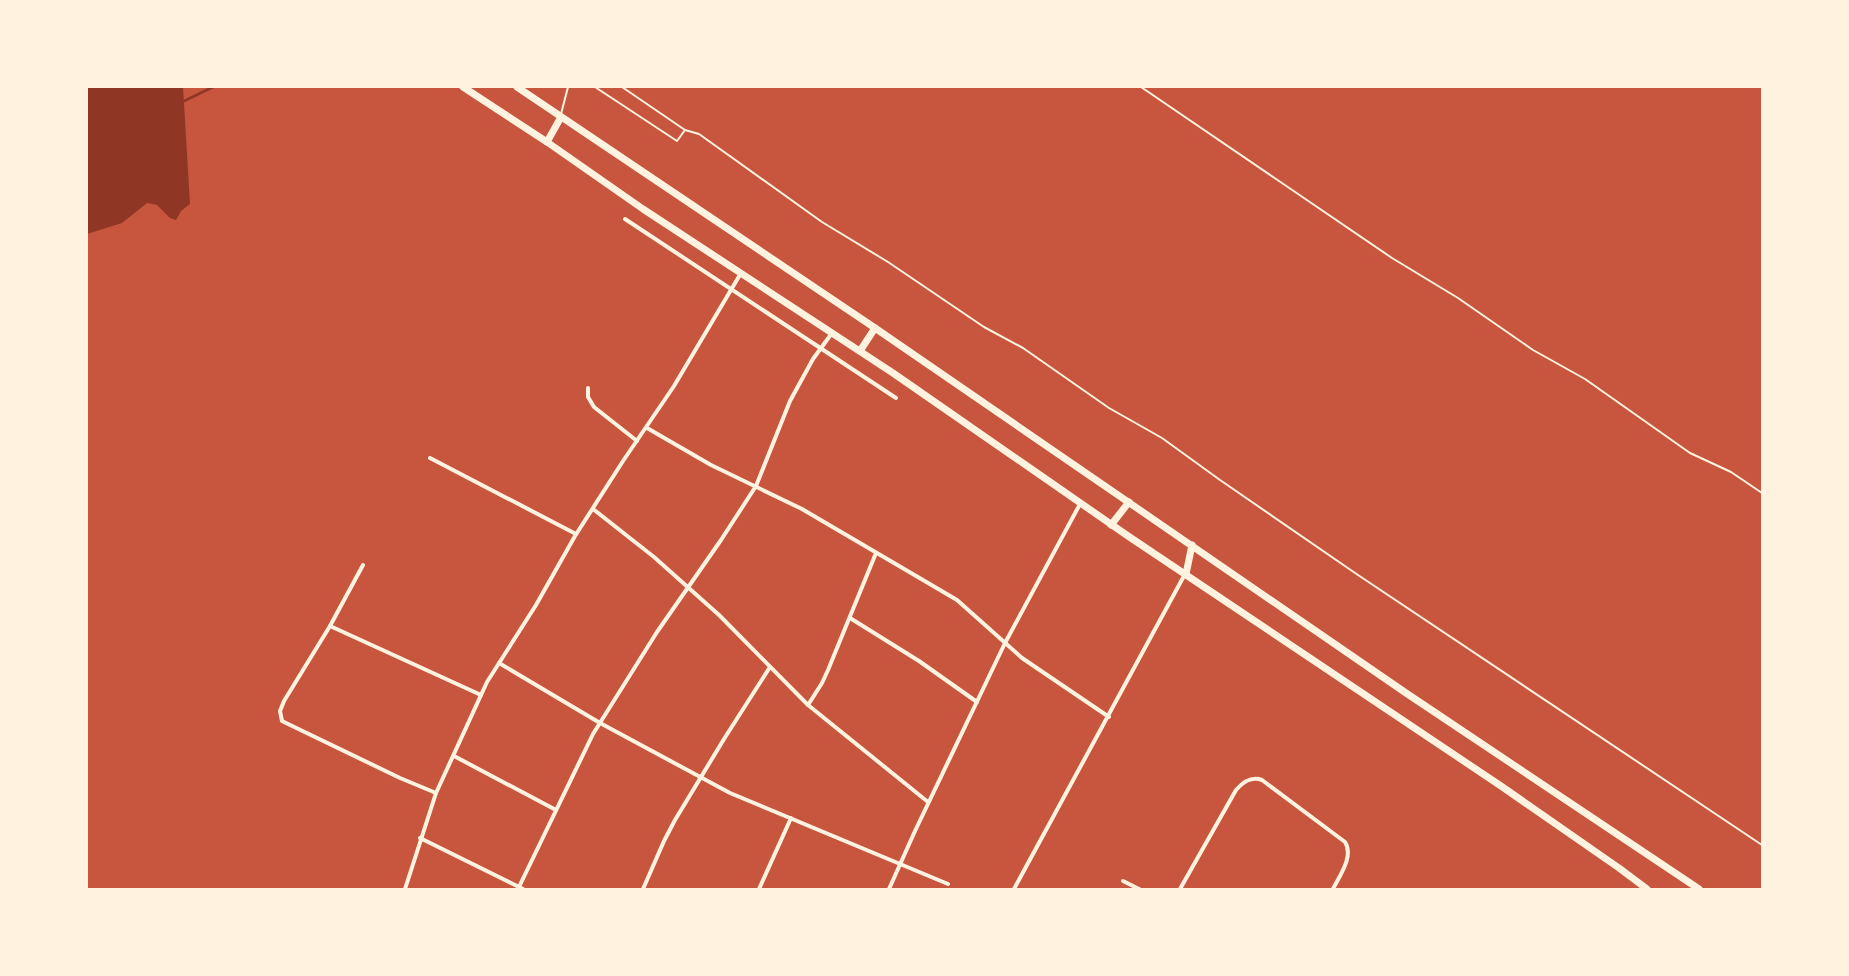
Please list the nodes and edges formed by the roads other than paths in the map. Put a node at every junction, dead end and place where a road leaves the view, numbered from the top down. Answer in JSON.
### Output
{"nodes":[{"id":1,"x":463,"y":87,"type":"edge"},
{"id":2,"x":517,"y":87,"type":"edge"},
{"id":3,"x":568,"y":87,"type":"edge"},
{"id":4,"x":596,"y":87,"type":"edge"},
{"id":5,"x":622,"y":87,"type":"edge"},
{"id":6,"x":1141,"y":87,"type":"edge"},
{"id":7,"x":561,"y":117,"type":"junction"},
{"id":8,"x":685,"y":130,"type":"junction"},
{"id":9,"x":547,"y":142,"type":"junction"},
{"id":10,"x":625,"y":219,"type":"dead end"},
{"id":11,"x":741,"y":273,"type":"junction"},
{"id":12,"x":731,"y":288,"type":"junction"},
{"id":13,"x":875,"y":328,"type":"junction"},
{"id":14,"x":832,"y":332,"type":"junction"},
{"id":15,"x":820,"y":348,"type":"junction"},
{"id":16,"x":860,"y":351,"type":"junction"},
{"id":17,"x":588,"y":388,"type":"dead end"},
{"id":18,"x":896,"y":398,"type":"dead end"},
{"id":19,"x":647,"y":428,"type":"junction"},
{"id":20,"x":637,"y":441,"type":"junction"},
{"id":21,"x":430,"y":458,"type":"dead end"},
{"id":22,"x":756,"y":486,"type":"junction"},
{"id":23,"x":1762,"y":493,"type":"edge"},
{"id":24,"x":1129,"y":502,"type":"junction"},
{"id":25,"x":1080,"y":504,"type":"junction"},
{"id":26,"x":593,"y":509,"type":"junction"},
{"id":27,"x":1111,"y":524,"type":"junction"},
{"id":28,"x":576,"y":534,"type":"junction"},
{"id":29,"x":1192,"y":545,"type":"junction"},
{"id":30,"x":876,"y":553,"type":"junction"},
{"id":31,"x":363,"y":565,"type":"dead end"},
{"id":32,"x":1186,"y":574,"type":"junction"},
{"id":33,"x":688,"y":587,"type":"junction"},
{"id":34,"x":850,"y":618,"type":"junction"},
{"id":35,"x":330,"y":626,"type":"junction"},
{"id":36,"x":1005,"y":643,"type":"junction"},
{"id":37,"x":499,"y":663,"type":"junction"},
{"id":38,"x":770,"y":667,"type":"junction"},
{"id":39,"x":481,"y":695,"type":"junction"},
{"id":40,"x":976,"y":702,"type":"junction"},
{"id":41,"x":808,"y":705,"type":"junction"},
{"id":42,"x":1109,"y":716,"type":"junction"},
{"id":43,"x":600,"y":723,"type":"junction"},
{"id":44,"x":454,"y":756,"type":"junction"},
{"id":45,"x":701,"y":777,"type":"junction"},
{"id":46,"x":436,"y":793,"type":"junction"},
{"id":47,"x":928,"y":802,"type":"junction"},
{"id":48,"x":556,"y":810,"type":"junction"},
{"id":49,"x":791,"y":818,"type":"junction"},
{"id":50,"x":420,"y":838,"type":"junction"},
{"id":51,"x":1762,"y":845,"type":"edge"},
{"id":52,"x":899,"y":864,"type":"junction"},
{"id":53,"x":1123,"y":881,"type":"dead end"},
{"id":54,"x":948,"y":884,"type":"dead end"},
{"id":55,"x":520,"y":888,"type":"edge"},
{"id":56,"x":405,"y":889,"type":"edge"},
{"id":57,"x":643,"y":889,"type":"edge"},
{"id":58,"x":759,"y":889,"type":"edge"},
{"id":59,"x":889,"y":889,"type":"edge"},
{"id":60,"x":1014,"y":889,"type":"edge"},
{"id":61,"x":1139,"y":889,"type":"edge"},
{"id":62,"x":1180,"y":889,"type":"edge"},
{"id":63,"x":1333,"y":889,"type":"edge"},
{"id":64,"x":1647,"y":889,"type":"edge"},
{"id":65,"x":1699,"y":889,"type":"edge"}],
"edges":[{"from":1,"to":9,"type":"highway"},
{"from":2,"to":7,"type":"highway"},
{"from":3,"to":7,"type":"lane"},
{"from":4,"to":8,"type":"lane"},
{"from":5,"to":8,"type":"lane"},
{"from":6,"to":23,"type":"lane"},
{"from":7,"to":9,"type":"highway"},
{"from":7,"to":13,"type":"highway"},
{"from":8,"to":51,"type":"lane"},
{"from":9,"to":11,"type":"highway"},
{"from":10,"to":12,"type":"street"},
{"from":11,"to":12,"type":"street"},
{"from":11,"to":14,"type":"highway"},
{"from":12,"to":15,"type":"street"},
{"from":12,"to":19,"type":"street"},
{"from":13,"to":16,"type":"highway"},
{"from":13,"to":24,"type":"highway"},
{"from":14,"to":15,"type":"street"},
{"from":14,"to":16,"type":"highway"},
{"from":15,"to":18,"type":"street"},
{"from":15,"to":22,"type":"street"},
{"from":16,"to":25,"type":"highway"},
{"from":17,"to":20,"type":"street"},
{"from":19,"to":20,"type":"street"},
{"from":19,"to":22,"type":"street"},
{"from":20,"to":26,"type":"street"},
{"from":21,"to":28,"type":"street"},
{"from":22,"to":30,"type":"street"},
{"from":22,"to":33,"type":"street"},
{"from":24,"to":27,"type":"highway"},
{"from":24,"to":29,"type":"highway"},
{"from":25,"to":27,"type":"highway"},
{"from":25,"to":36,"type":"street"},
{"from":26,"to":28,"type":"street"},
{"from":26,"to":33,"type":"street"},
{"from":27,"to":32,"type":"highway"},
{"from":28,"to":37,"type":"street"},
{"from":29,"to":32,"type":"highway"},
{"from":29,"to":65,"type":"highway"},
{"from":30,"to":34,"type":"street"},
{"from":30,"to":36,"type":"street"},
{"from":31,"to":35,"type":"street"},
{"from":32,"to":42,"type":"street"},
{"from":32,"to":64,"type":"highway"},
{"from":33,"to":38,"type":"street"},
{"from":33,"to":43,"type":"street"},
{"from":34,"to":40,"type":"street"},
{"from":34,"to":41,"type":"street"},
{"from":35,"to":39,"type":"street"},
{"from":35,"to":46,"type":"street"},
{"from":36,"to":40,"type":"street"},
{"from":36,"to":42,"type":"street"},
{"from":37,"to":39,"type":"street"},
{"from":37,"to":43,"type":"street"},
{"from":38,"to":41,"type":"street"},
{"from":38,"to":45,"type":"street"},
{"from":39,"to":44,"type":"street"},
{"from":40,"to":47,"type":"street"},
{"from":41,"to":47,"type":"street"},
{"from":42,"to":60,"type":"street"},
{"from":43,"to":45,"type":"street"},
{"from":43,"to":48,"type":"street"},
{"from":44,"to":46,"type":"street"},
{"from":44,"to":48,"type":"street"},
{"from":45,"to":49,"type":"street"},
{"from":45,"to":57,"type":"street"},
{"from":46,"to":50,"type":"street"},
{"from":47,"to":52,"type":"street"},
{"from":48,"to":55,"type":"street"},
{"from":49,"to":52,"type":"street"},
{"from":49,"to":58,"type":"street"},
{"from":50,"to":55,"type":"street"},
{"from":50,"to":56,"type":"street"},
{"from":52,"to":54,"type":"street"},
{"from":52,"to":59,"type":"street"},
{"from":53,"to":61,"type":"street"},
{"from":62,"to":63,"type":"street"}]}
